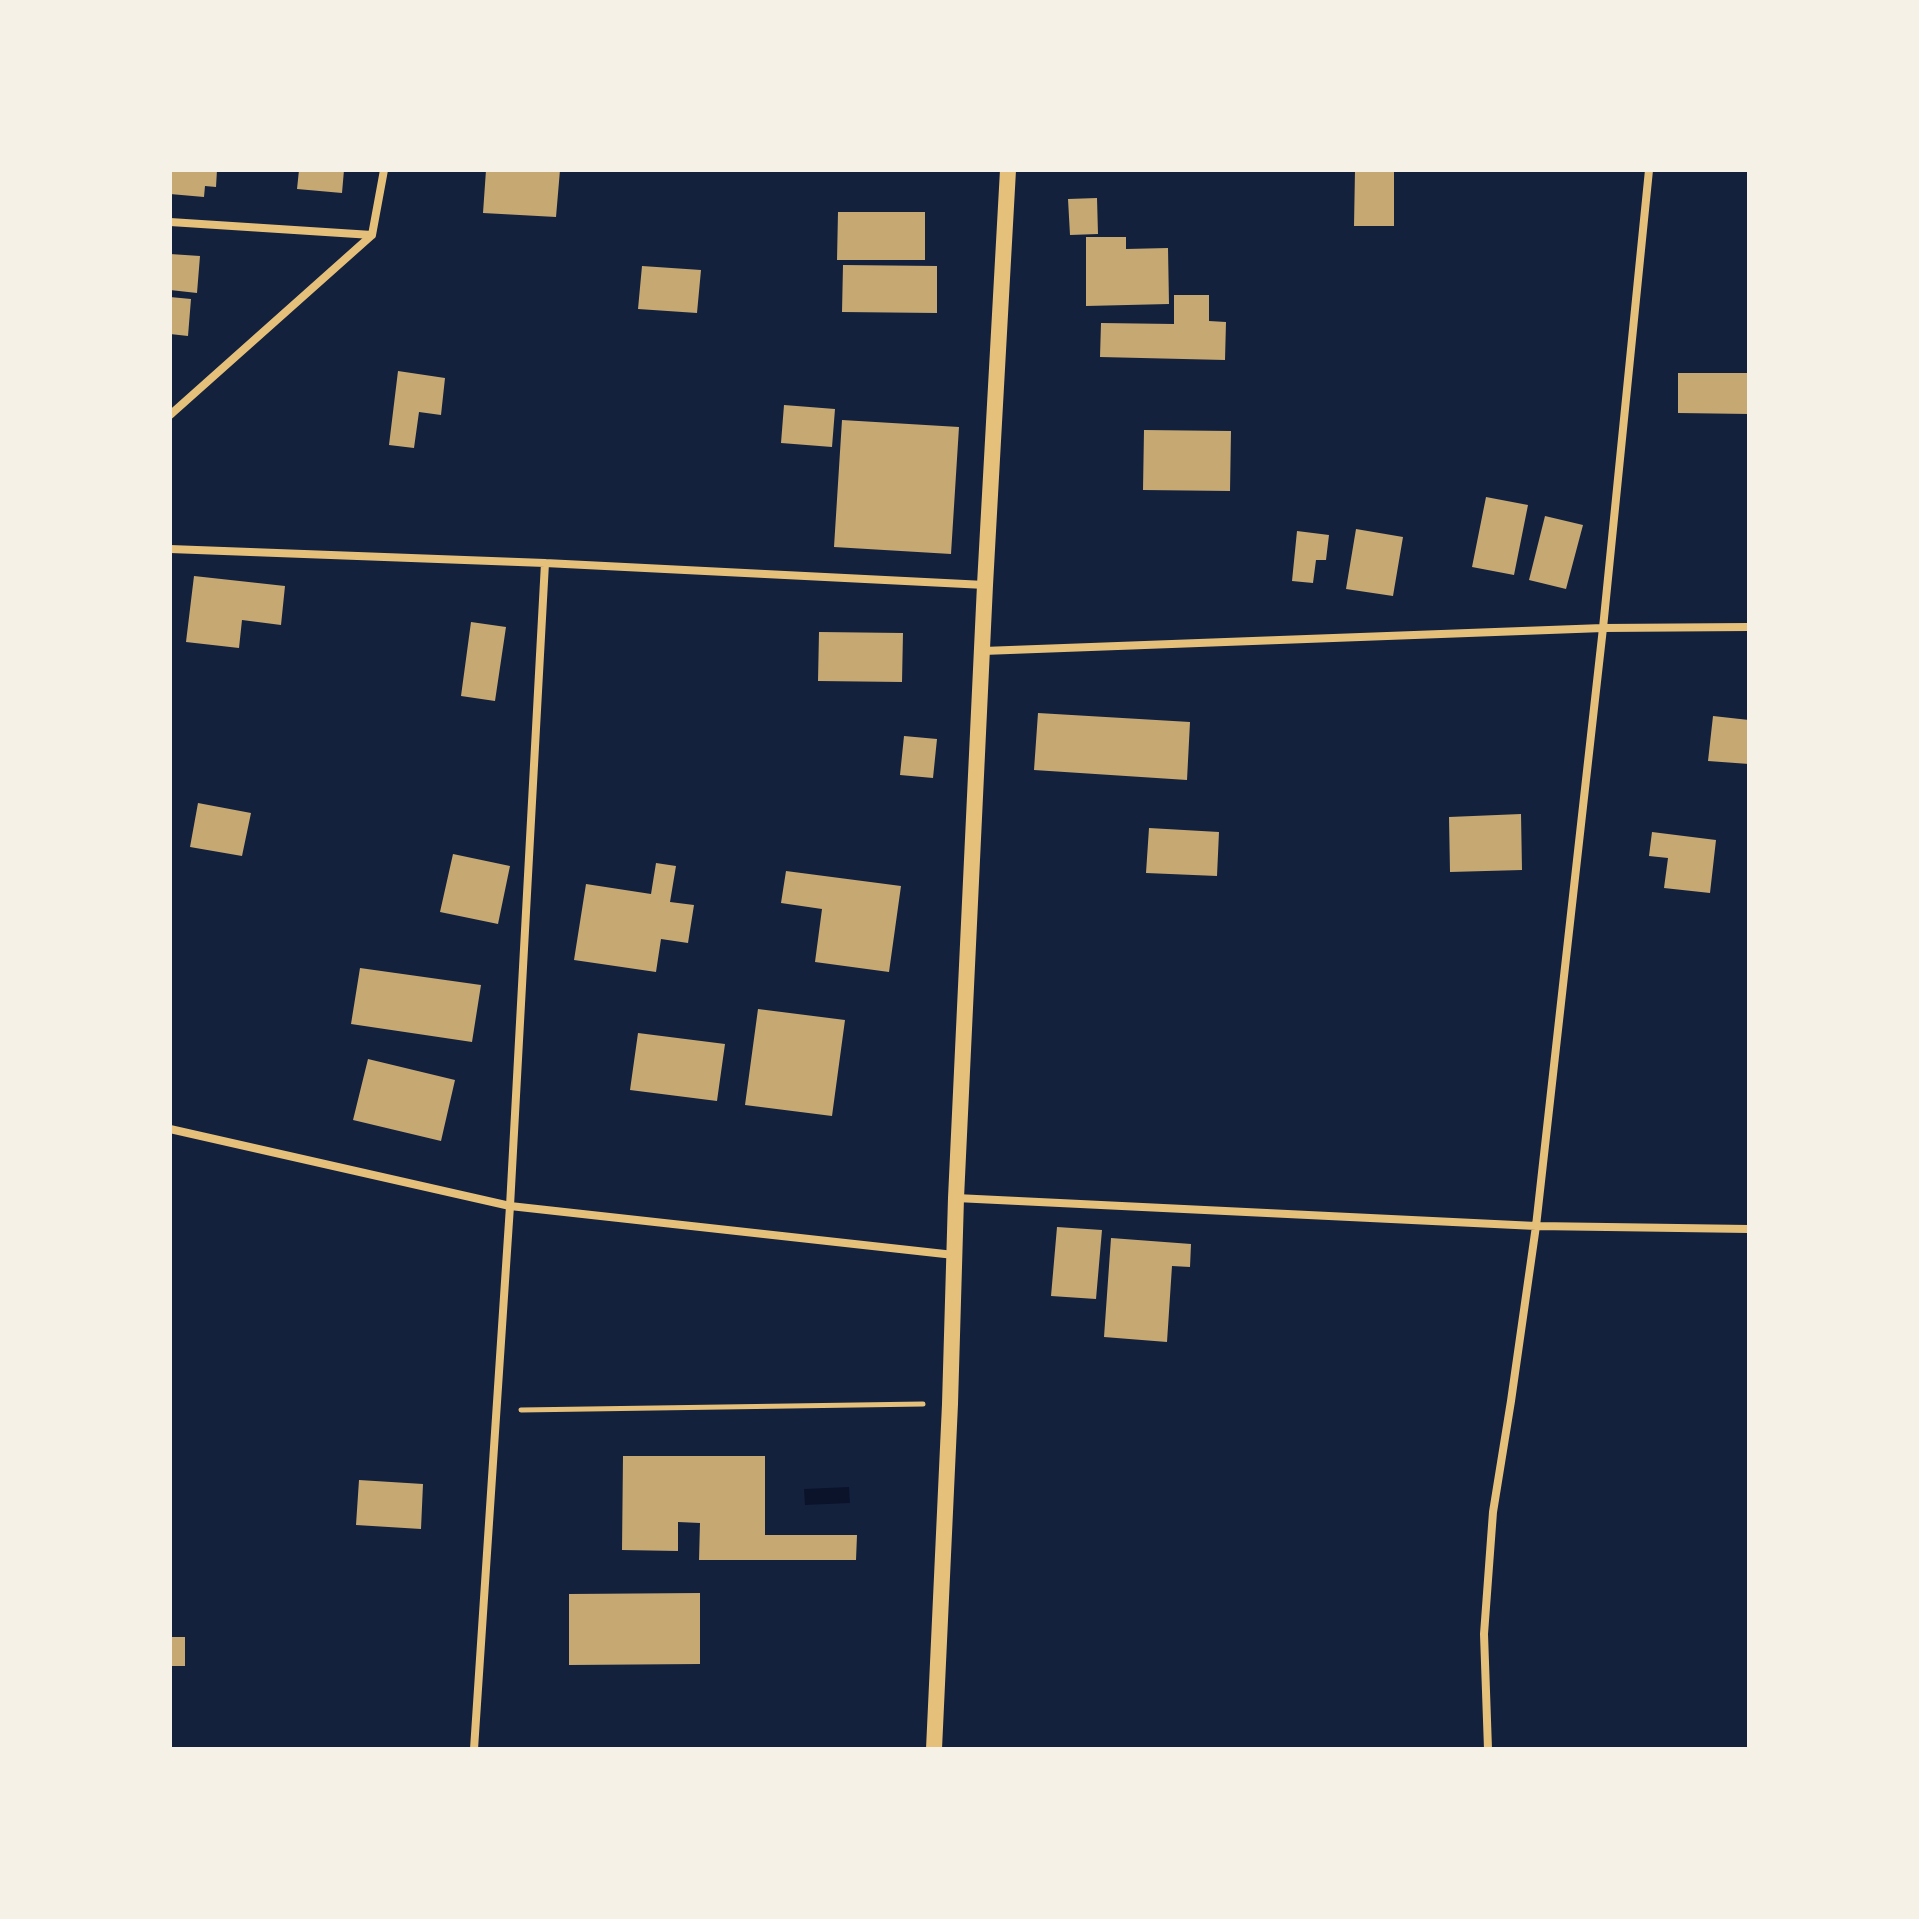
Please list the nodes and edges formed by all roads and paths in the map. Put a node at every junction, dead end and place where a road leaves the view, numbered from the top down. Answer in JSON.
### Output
{"nodes":[{"id":1,"x":384,"y":170,"type":"edge"},
{"id":2,"x":1008,"y":170,"type":"edge"},
{"id":3,"x":1649,"y":170,"type":"edge"},
{"id":4,"x":170,"y":222,"type":"edge"},
{"id":5,"x":372,"y":235,"type":"junction"},
{"id":6,"x":170,"y":415,"type":"edge"},
{"id":7,"x":170,"y":549,"type":"edge"},
{"id":8,"x":545,"y":563,"type":"junction"},
{"id":9,"x":985,"y":585,"type":"junction"},
{"id":10,"x":1749,"y":627,"type":"edge"},
{"id":11,"x":1603,"y":628,"type":"junction"},
{"id":12,"x":983,"y":651,"type":"junction"},
{"id":13,"x":170,"y":1129,"type":"edge"},
{"id":14,"x":956,"y":1198,"type":"junction"},
{"id":15,"x":510,"y":1206,"type":"junction"},
{"id":16,"x":1536,"y":1226,"type":"junction"},
{"id":17,"x":1749,"y":1229,"type":"edge"},
{"id":18,"x":955,"y":1255,"type":"junction"},
{"id":19,"x":950,"y":1404,"type":"junction"},
{"id":20,"x":496,"y":1410,"type":"junction"},
{"id":21,"x":474,"y":1749,"type":"edge"},
{"id":22,"x":934,"y":1749,"type":"edge"},
{"id":23,"x":1488,"y":1749,"type":"edge"}],
"edges":[{"from":1,"to":5,"type":"street"},
{"from":2,"to":9,"type":"main road"},
{"from":3,"to":11,"type":"street"},
{"from":4,"to":5,"type":"street"},
{"from":5,"to":6,"type":"street"},
{"from":7,"to":8,"type":"street"},
{"from":8,"to":9,"type":"street"},
{"from":8,"to":15,"type":"street"},
{"from":9,"to":12,"type":"main road"},
{"from":10,"to":11,"type":"street"},
{"from":11,"to":12,"type":"street"},
{"from":11,"to":16,"type":"street"},
{"from":12,"to":14,"type":"main road"},
{"from":13,"to":15,"type":"street"},
{"from":14,"to":16,"type":"street"},
{"from":14,"to":18,"type":"main road"},
{"from":15,"to":18,"type":"street"},
{"from":15,"to":20,"type":"street"},
{"from":16,"to":17,"type":"street"},
{"from":16,"to":23,"type":"street"},
{"from":18,"to":19,"type":"main road"},
{"from":19,"to":20,"type":"path"},
{"from":19,"to":22,"type":"main road"},
{"from":20,"to":21,"type":"street"}]}
